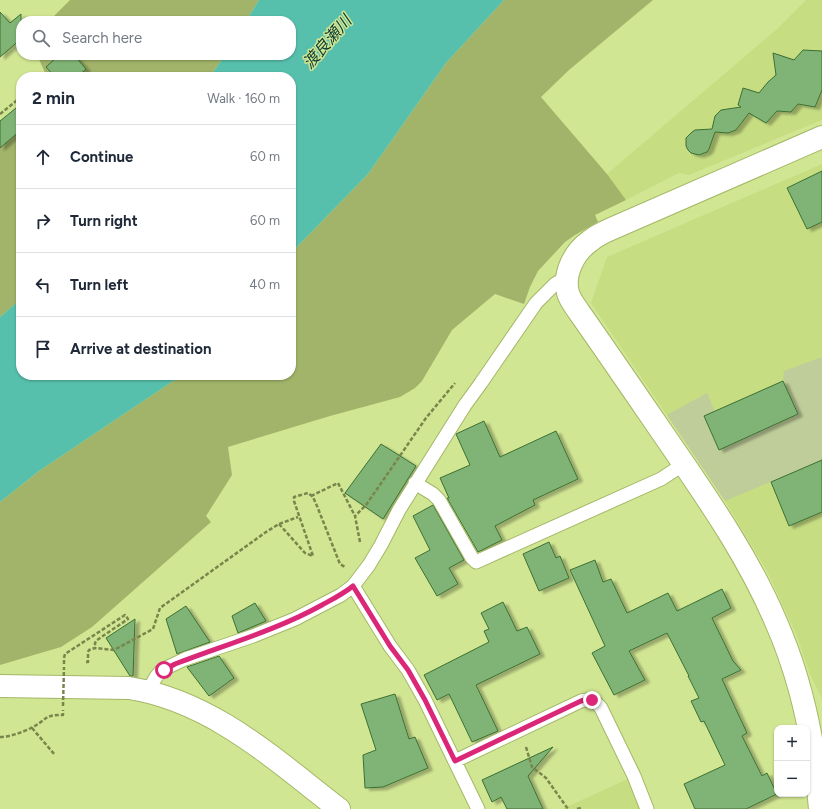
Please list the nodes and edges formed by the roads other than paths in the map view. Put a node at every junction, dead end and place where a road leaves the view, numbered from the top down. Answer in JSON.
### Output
{"nodes":[{"id":1,"x":822,"y":137,"type":"edge"},
{"id":2,"x":567,"y":277,"type":"junction"},
{"id":3,"x":684,"y":464,"type":"junction"},
{"id":4,"x":415,"y":483,"type":"junction"},
{"id":5,"x":353,"y":586,"type":"junction"},
{"id":6,"x":0,"y":686,"type":"edge"},
{"id":7,"x":148,"y":690,"type":"junction"},
{"id":8,"x":455,"y":761,"type":"junction"},
{"id":9,"x":339,"y":809,"type":"edge"},
{"id":10,"x":478,"y":809,"type":"edge"},
{"id":11,"x":647,"y":809,"type":"edge"},
{"id":12,"x":820,"y":809,"type":"edge"}],
"edges":[{"from":1,"to":2,"type":"street"},
{"from":2,"to":3,"type":"street"},
{"from":2,"to":4,"type":"lane"},
{"from":3,"to":4,"type":"lane"},
{"from":3,"to":12,"type":"street"},
{"from":4,"to":5,"type":"lane"},
{"from":5,"to":7,"type":"lane"},
{"from":5,"to":8,"type":"lane"},
{"from":6,"to":7,"type":"street"},
{"from":7,"to":9,"type":"street"},
{"from":8,"to":10,"type":"lane"},
{"from":8,"to":11,"type":"lane"}]}
